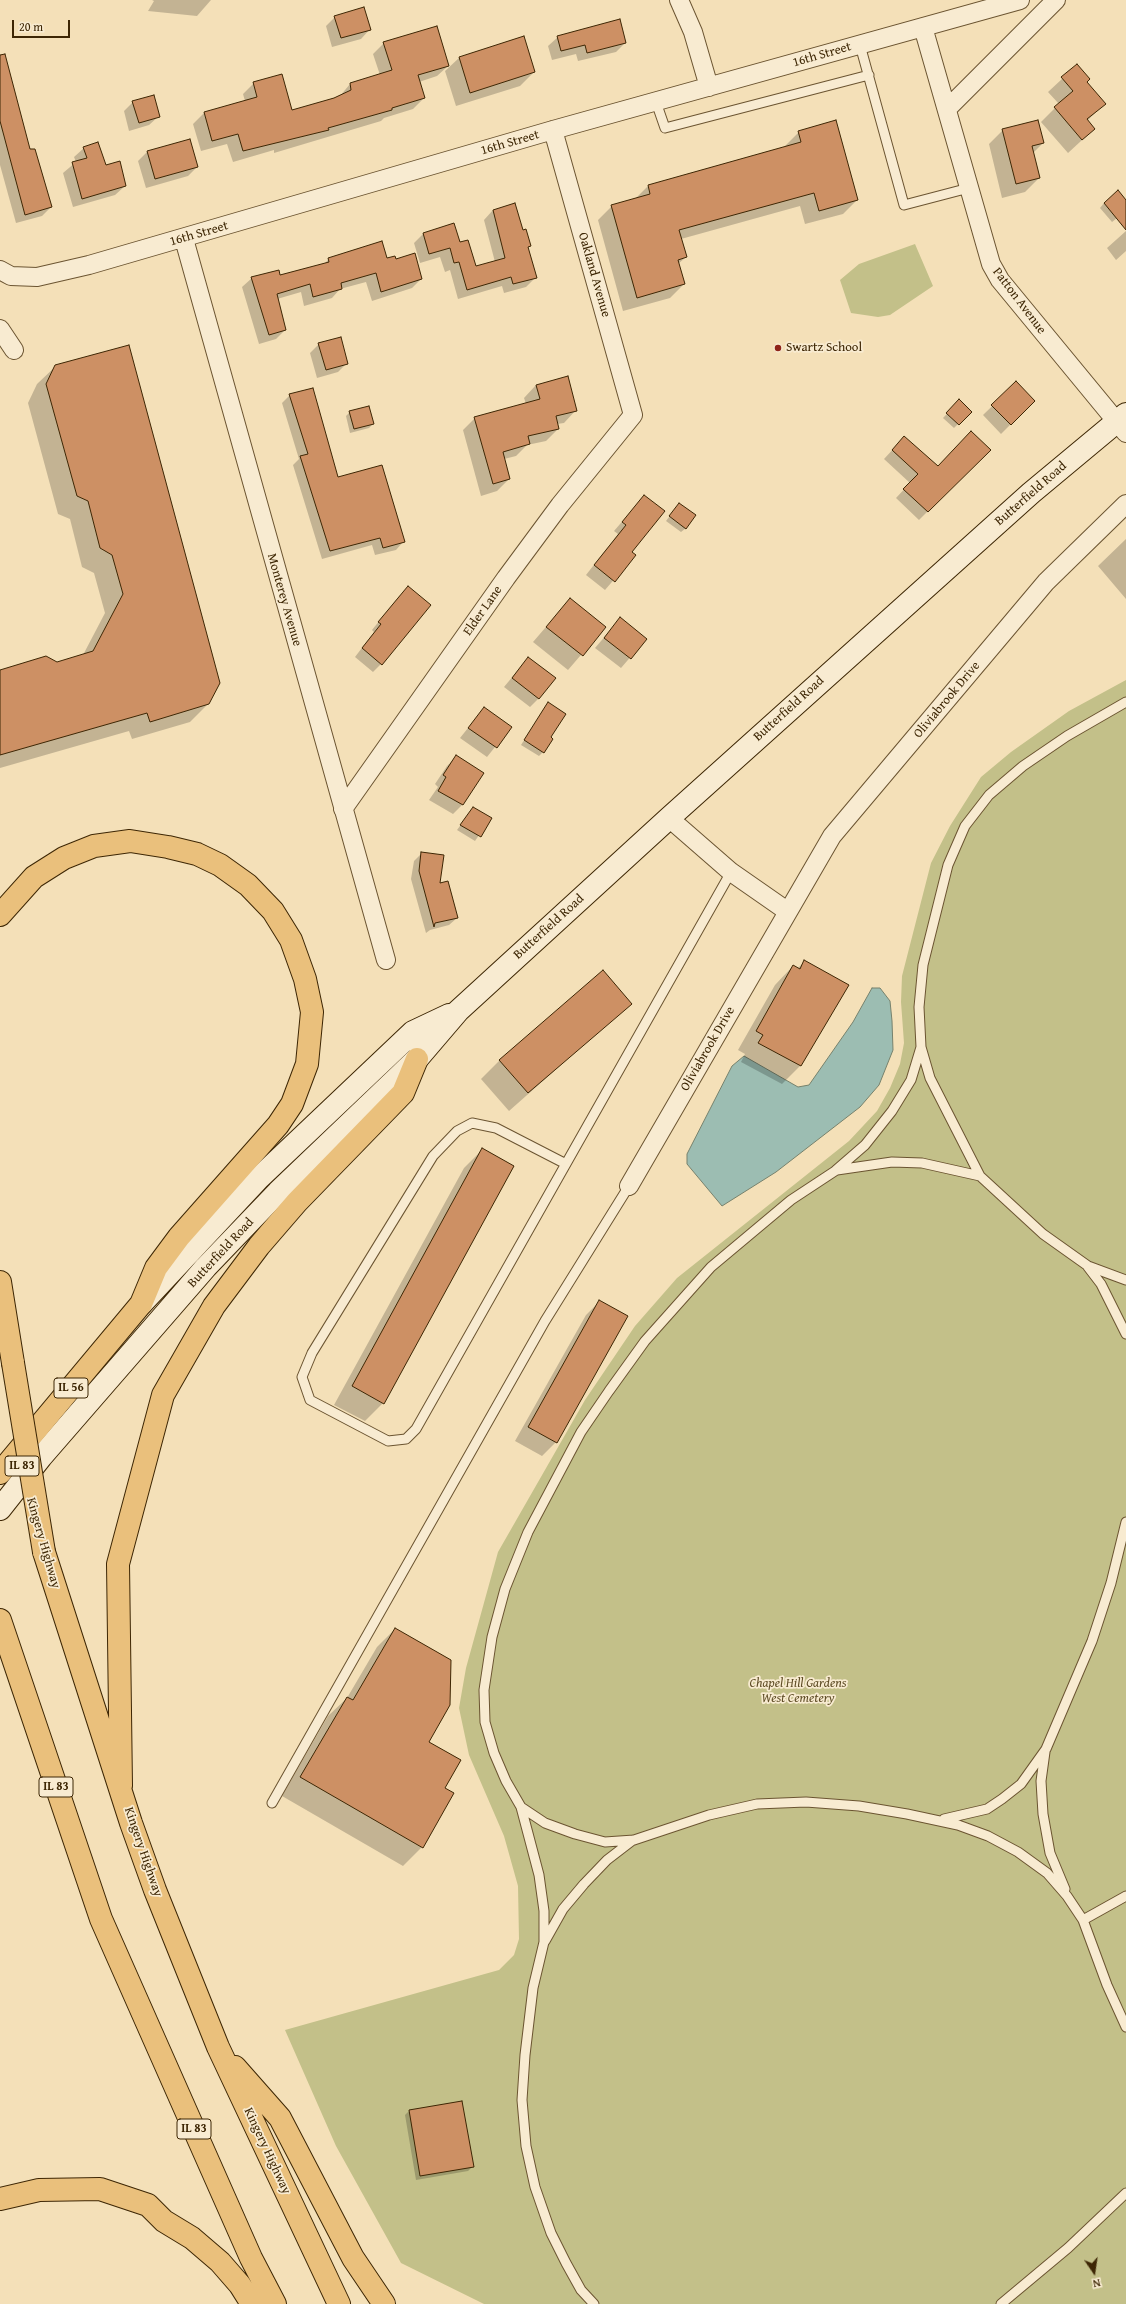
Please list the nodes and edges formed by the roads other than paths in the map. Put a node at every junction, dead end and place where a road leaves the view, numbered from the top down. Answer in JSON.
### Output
{"nodes":[{"id":1,"x":678,"y":0,"type":"edge"},
{"id":2,"x":1020,"y":0,"type":"edge"},
{"id":3,"x":1056,"y":0,"type":"edge"},
{"id":4,"x":923,"y":27,"type":"junction"},
{"id":5,"x":860,"y":45,"type":"junction"},
{"id":6,"x":869,"y":75,"type":"junction"},
{"id":7,"x":709,"y":87,"type":"junction"},
{"id":8,"x":656,"y":102,"type":"junction"},
{"id":9,"x":945,"y":104,"type":"junction"},
{"id":10,"x":553,"y":130,"type":"junction"},
{"id":11,"x":969,"y":188,"type":"junction"},
{"id":12,"x":184,"y":239,"type":"junction"},
{"id":13,"x":0,"y":270,"type":"edge"},
{"id":14,"x":0,"y":329,"type":"edge"},
{"id":15,"x":14,"y":350,"type":"dead end"},
{"id":16,"x":630,"y":419,"type":"joint"},
{"id":17,"x":1123,"y":423,"type":"edge"},
{"id":18,"x":1126,"y":504,"type":"edge"},
{"id":19,"x":1126,"y":702,"type":"edge"},
{"id":20,"x":343,"y":809,"type":"junction"},
{"id":21,"x":669,"y":818,"type":"junction"},
{"id":22,"x":731,"y":872,"type":"junction"},
{"id":23,"x":787,"y":911,"type":"junction"},
{"id":24,"x":0,"y":915,"type":"edge"},
{"id":25,"x":386,"y":960,"type":"dead end"},
{"id":26,"x":458,"y":1011,"type":"junction"},
{"id":27,"x":921,"y":1047,"type":"junction"},
{"id":28,"x":416,"y":1059,"type":"junction"},
{"id":29,"x":566,"y":1164,"type":"junction"},
{"id":30,"x":835,"y":1171,"type":"junction"},
{"id":31,"x":980,"y":1176,"type":"junction"},
{"id":32,"x":629,"y":1186,"type":"joint"},
{"id":33,"x":1088,"y":1266,"type":"junction"},
{"id":34,"x":1126,"y":1280,"type":"edge"},
{"id":35,"x":0,"y":1282,"type":"edge"},
{"id":36,"x":141,"y":1304,"type":"junction"},
{"id":37,"x":1126,"y":1334,"type":"edge"},
{"id":38,"x":7,"y":1371,"type":"edge"},
{"id":39,"x":0,"y":1473,"type":"edge"},
{"id":40,"x":0,"y":1509,"type":"edge"},
{"id":41,"x":1126,"y":1522,"type":"edge"},
{"id":42,"x":0,"y":1620,"type":"edge"},
{"id":43,"x":1046,"y":1748,"type":"junction"},
{"id":44,"x":121,"y":1786,"type":"junction"},
{"id":45,"x":272,"y":1804,"type":"dead end"},
{"id":46,"x":521,"y":1807,"type":"junction"},
{"id":47,"x":939,"y":1820,"type":"junction"},
{"id":48,"x":634,"y":1840,"type":"junction"},
{"id":49,"x":1067,"y":1896,"type":"junction"},
{"id":50,"x":1126,"y":1896,"type":"edge"},
{"id":51,"x":1083,"y":1920,"type":"junction"},
{"id":52,"x":544,"y":1942,"type":"junction"},
{"id":53,"x":1126,"y":2027,"type":"edge"},
{"id":54,"x":218,"y":2047,"type":"junction"},
{"id":55,"x":1126,"y":2193,"type":"edge"},
{"id":56,"x":0,"y":2199,"type":"edge"},
{"id":57,"x":252,"y":2304,"type":"edge"},
{"id":58,"x":276,"y":2304,"type":"edge"},
{"id":59,"x":340,"y":2304,"type":"edge"},
{"id":60,"x":384,"y":2304,"type":"edge"},
{"id":61,"x":594,"y":2304,"type":"edge"},
{"id":62,"x":1001,"y":2304,"type":"edge"}],
"edges":[{"from":1,"to":7,"type":"street"},
{"from":2,"to":4,"type":"street","name":"16th Street"},
{"from":3,"to":9,"type":"street"},
{"from":4,"to":5,"type":"street","name":"16th Street"},
{"from":4,"to":9,"type":"street","name":"Patton Avenue"},
{"from":5,"to":6,"type":"lane"},
{"from":5,"to":7,"type":"street","name":"16th Street"},
{"from":6,"to":8,"type":"lane"},
{"from":6,"to":11,"type":"lane"},
{"from":7,"to":8,"type":"street","name":"16th Street"},
{"from":8,"to":10,"type":"street","name":"16th Street"},
{"from":9,"to":11,"type":"street","name":"Patton Avenue"},
{"from":10,"to":12,"type":"street","name":"16th Street"},
{"from":10,"to":16,"type":"street","name":"Oakland Avenue"},
{"from":11,"to":17,"type":"street","name":"Patton Avenue"},
{"from":12,"to":13,"type":"street","name":"16th Street"},
{"from":12,"to":20,"type":"street","name":"Monterey Avenue"},
{"from":14,"to":15,"type":"street"},
{"from":16,"to":20,"type":"street","name":"Elder Lane"},
{"from":17,"to":21,"type":"main road","name":"Butterfield Road","number":"IL 56"},
{"from":18,"to":23,"type":"street","name":"Oliviabrook Drive"},
{"from":19,"to":27,"type":"lane"},
{"from":20,"to":25,"type":"street","name":"Monterey Avenue"},
{"from":21,"to":22,"type":"street"},
{"from":21,"to":26,"type":"main road","name":"Butterfield Road","number":"IL 56"},
{"from":22,"to":23,"type":"street"},
{"from":22,"to":29,"type":"lane"},
{"from":23,"to":32,"type":"street","name":"Oliviabrook Drive"},
{"from":24,"to":36,"type":"highway"},
{"from":26,"to":28,"type":"main road","name":"Butterfield Road","number":"IL 56"},
{"from":26,"to":36,"type":"main road","name":"Butterfield Road","number":"IL 56"},
{"from":27,"to":30,"type":"lane"},
{"from":27,"to":31,"type":"lane"},
{"from":28,"to":40,"type":"main road","name":"Butterfield Road","number":"IL 56"},
{"from":28,"to":44,"type":"highway"},
{"from":29,"to":29,"type":"lane"},
{"from":30,"to":31,"type":"lane"},
{"from":30,"to":46,"type":"lane"},
{"from":31,"to":33,"type":"lane"},
{"from":32,"to":45,"type":"lane"},
{"from":33,"to":34,"type":"lane"},
{"from":33,"to":37,"type":"lane"},
{"from":35,"to":38,"type":"highway","name":"Kingery Highway"},
{"from":36,"to":39,"type":"highway","name":"Butterfield Road","number":"IL 56"},
{"from":38,"to":44,"type":"highway","name":"Kingery Highway","bridge":true},
{"from":41,"to":43,"type":"lane"},
{"from":42,"to":58,"type":"highway","number":"IL 83"},
{"from":43,"to":47,"type":"lane"},
{"from":43,"to":49,"type":"lane"},
{"from":44,"to":54,"type":"highway","name":"Kingery Highway"},
{"from":46,"to":48,"type":"lane"},
{"from":46,"to":52,"type":"lane"},
{"from":47,"to":48,"type":"lane"},
{"from":47,"to":49,"type":"lane"},
{"from":48,"to":52,"type":"lane"},
{"from":49,"to":51,"type":"lane"},
{"from":50,"to":51,"type":"lane"},
{"from":51,"to":53,"type":"lane"},
{"from":52,"to":61,"type":"lane"},
{"from":54,"to":59,"type":"highway","name":"Kingery Highway"},
{"from":54,"to":60,"type":"highway"},
{"from":55,"to":62,"type":"lane"},
{"from":56,"to":57,"type":"highway"}]}
